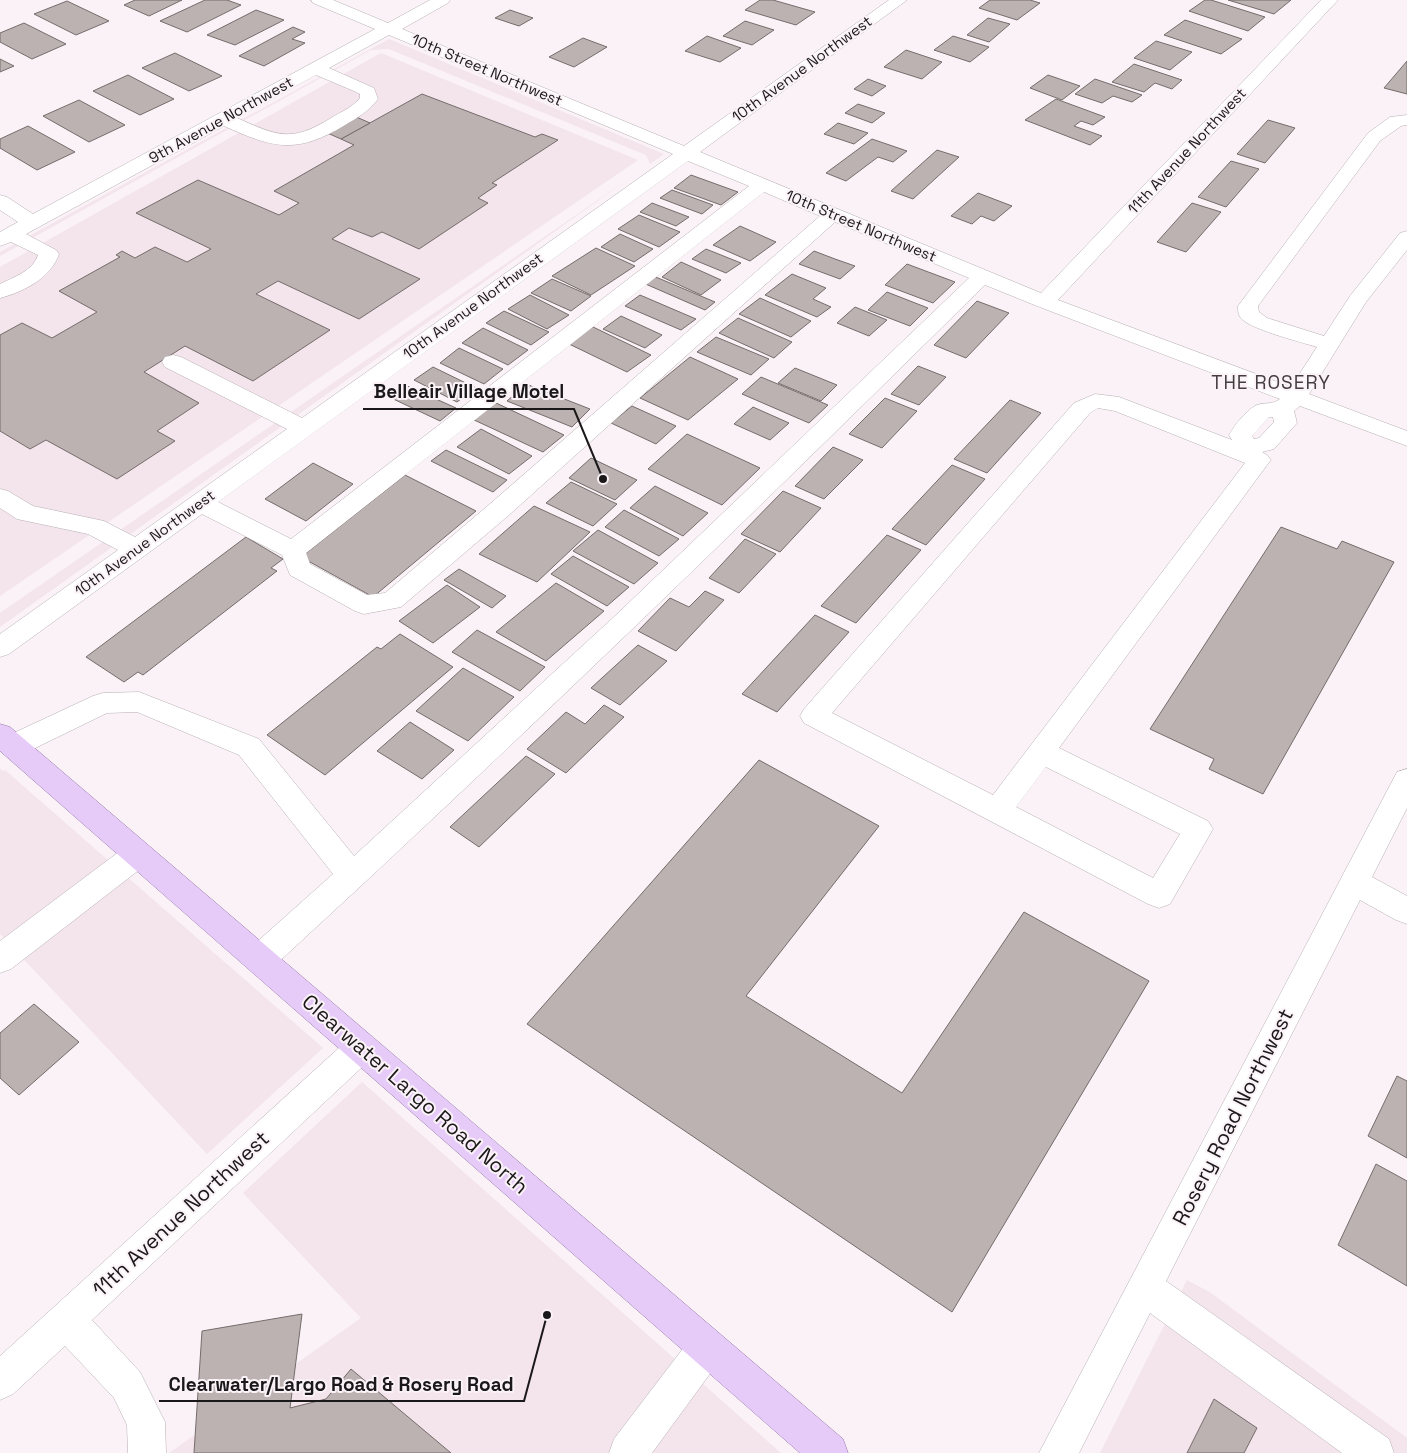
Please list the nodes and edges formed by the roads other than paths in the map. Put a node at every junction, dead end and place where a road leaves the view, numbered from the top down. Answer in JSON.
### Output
{"nodes":[{"id":1,"x":319,"y":0,"type":"edge"},
{"id":2,"x":442,"y":0,"type":"edge"},
{"id":3,"x":899,"y":0,"type":"edge"},
{"id":4,"x":1330,"y":0,"type":"edge"},
{"id":5,"x":388,"y":29,"type":"junction"},
{"id":6,"x":316,"y":69,"type":"junction"},
{"id":7,"x":223,"y":119,"type":"junction"},
{"id":8,"x":1407,"y":120,"type":"edge"},
{"id":9,"x":685,"y":153,"type":"junction"},
{"id":10,"x":762,"y":185,"type":"junction"},
{"id":11,"x":0,"y":202,"type":"edge"},
{"id":12,"x":833,"y":214,"type":"junction"},
{"id":13,"x":32,"y":223,"type":"junction"},
{"id":14,"x":6,"y":237,"type":"edge"},
{"id":15,"x":1407,"y":237,"type":"edge"},
{"id":16,"x":983,"y":276,"type":"junction"},
{"id":17,"x":0,"y":292,"type":"edge"},
{"id":18,"x":1044,"y":302,"type":"junction"},
{"id":19,"x":1328,"y":344,"type":"junction"},
{"id":20,"x":173,"y":362,"type":"dead end"},
{"id":21,"x":1289,"y":404,"type":"junction"},
{"id":22,"x":304,"y":428,"type":"junction"},
{"id":23,"x":1407,"y":440,"type":"edge"},
{"id":24,"x":1245,"y":450,"type":"junction"},
{"id":25,"x":0,"y":497,"type":"edge"},
{"id":26,"x":201,"y":503,"type":"junction"},
{"id":27,"x":137,"y":548,"type":"junction"},
{"id":28,"x":293,"y":550,"type":"junction"},
{"id":29,"x":0,"y":647,"type":"edge"},
{"id":30,"x":7,"y":741,"type":"edge"},
{"id":31,"x":1041,"y":752,"type":"junction"},
{"id":32,"x":1407,"y":780,"type":"edge"},
{"id":33,"x":997,"y":811,"type":"junction"},
{"id":34,"x":138,"y":854,"type":"junction"},
{"id":35,"x":352,"y":876,"type":"junction"},
{"id":36,"x":1355,"y":882,"type":"junction"},
{"id":37,"x":1407,"y":911,"type":"edge"},
{"id":38,"x":0,"y":958,"type":"edge"},
{"id":39,"x":260,"y":959,"type":"junction"},
{"id":40,"x":362,"y":1047,"type":"junction"},
{"id":41,"x":1144,"y":1288,"type":"junction"},
{"id":42,"x":67,"y":1320,"type":"junction"},
{"id":43,"x":707,"y":1347,"type":"junction"},
{"id":44,"x":0,"y":1381,"type":"edge"},
{"id":45,"x":147,"y":1453,"type":"edge"},
{"id":46,"x":628,"y":1453,"type":"edge"},
{"id":47,"x":829,"y":1453,"type":"edge"},
{"id":48,"x":1058,"y":1453,"type":"edge"},
{"id":49,"x":1375,"y":1453,"type":"edge"}],
"edges":[{"from":1,"to":5,"type":"street","name":"10th Street Northwest"},
{"from":2,"to":5,"type":"street","name":"9th Avenue Northwest"},
{"from":3,"to":9,"type":"street","name":"10th Avenue Northwest"},
{"from":4,"to":18,"type":"street","name":"11th Avenue Northwest"},
{"from":5,"to":6,"type":"street","name":"9th Avenue Northwest"},
{"from":5,"to":9,"type":"street","name":"10th Street Northwest"},
{"from":6,"to":7,"type":"street","name":"9th Avenue Northwest"},
{"from":6,"to":7,"type":"street"},
{"from":7,"to":13,"type":"street","name":"9th Avenue Northwest"},
{"from":8,"to":19,"type":"street"},
{"from":9,"to":10,"type":"street","name":"10th Street Northwest"},
{"from":9,"to":22,"type":"street","name":"10th Avenue Northwest"},
{"from":10,"to":12,"type":"street","name":"10th Street Northwest"},
{"from":10,"to":28,"type":"street"},
{"from":11,"to":13,"type":"street"},
{"from":12,"to":16,"type":"street","name":"10th Street Northwest"},
{"from":12,"to":28,"type":"street"},
{"from":13,"to":14,"type":"street","name":"9th Avenue Northwest"},
{"from":14,"to":17,"type":"street"},
{"from":15,"to":19,"type":"street"},
{"from":16,"to":18,"type":"street","name":"10th Street Northwest"},
{"from":16,"to":35,"type":"street"},
{"from":18,"to":21,"type":"street","name":"10th Street Northwest"},
{"from":19,"to":21,"type":"street"},
{"from":20,"to":22,"type":"street"},
{"from":21,"to":23,"type":"street","name":"10th Street Northwest"},
{"from":21,"to":24,"type":"street"},
{"from":22,"to":26,"type":"street","name":"10th Avenue Northwest"},
{"from":24,"to":31,"type":"street"},
{"from":24,"to":33,"type":"street"},
{"from":25,"to":27,"type":"street"},
{"from":26,"to":27,"type":"street","name":"10th Avenue Northwest"},
{"from":26,"to":28,"type":"street"},
{"from":27,"to":29,"type":"street","name":"10th Avenue Northwest"},
{"from":30,"to":34,"type":"main road","name":"Clearwater Largo Road North"},
{"from":30,"to":35,"type":"street"},
{"from":31,"to":33,"type":"street"},
{"from":31,"to":33,"type":"street"},
{"from":32,"to":36,"type":"street","name":"Rosery Road Northwest"},
{"from":34,"to":38,"type":"street"},
{"from":34,"to":39,"type":"main road","name":"Clearwater Largo Road North"},
{"from":35,"to":39,"type":"street"},
{"from":36,"to":37,"type":"street"},
{"from":36,"to":41,"type":"street","name":"Rosery Road Northwest"},
{"from":39,"to":40,"type":"main road","name":"Clearwater Largo Road North"},
{"from":40,"to":42,"type":"street","name":"11th Avenue Northwest"},
{"from":40,"to":43,"type":"main road","name":"Clearwater Largo Road North"},
{"from":41,"to":48,"type":"street","name":"Rosery Road Northwest"},
{"from":41,"to":49,"type":"street"},
{"from":42,"to":44,"type":"street","name":"11th Avenue Northwest"},
{"from":42,"to":45,"type":"street"},
{"from":43,"to":46,"type":"street"},
{"from":43,"to":47,"type":"main road","name":"Clearwater Largo Road North"}]}
